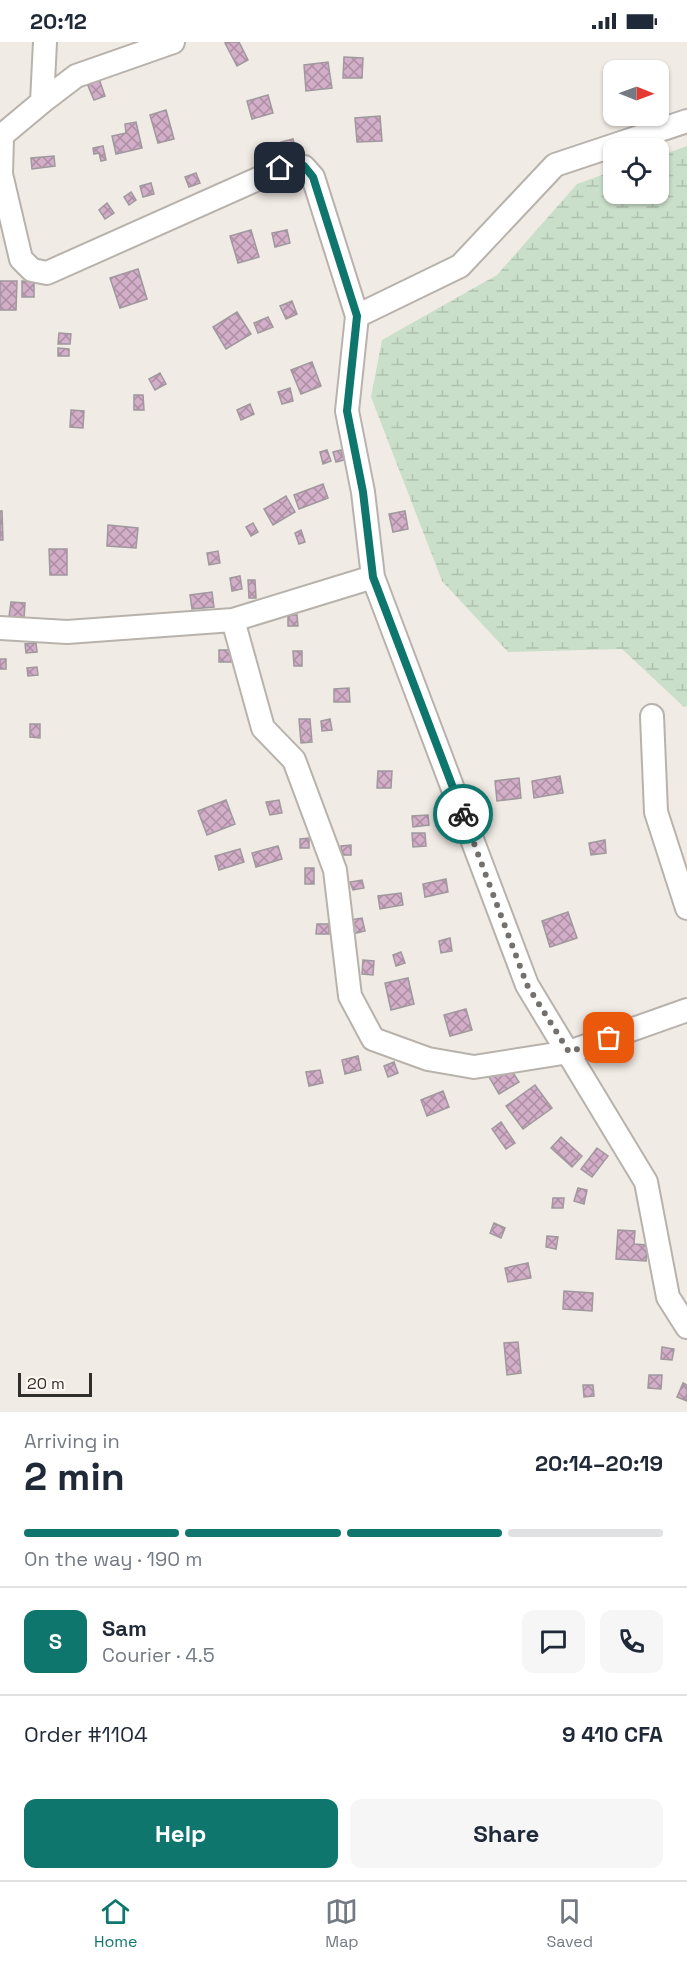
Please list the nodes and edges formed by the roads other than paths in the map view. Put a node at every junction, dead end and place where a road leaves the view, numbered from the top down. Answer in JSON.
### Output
{"nodes":[{"id":1,"x":45,"y":42,"type":"edge"},
{"id":2,"x":172,"y":42,"type":"edge"},
{"id":3,"x":42,"y":102,"type":"junction"},
{"id":4,"x":687,"y":121,"type":"edge"},
{"id":5,"x":1,"y":137,"type":"edge"},
{"id":6,"x":357,"y":316,"type":"junction"},
{"id":7,"x":373,"y":577,"type":"junction"},
{"id":8,"x":233,"y":620,"type":"junction"},
{"id":9,"x":0,"y":628,"type":"edge"},
{"id":10,"x":652,"y":716,"type":"dead end"},
{"id":11,"x":687,"y":908,"type":"edge"},
{"id":12,"x":687,"y":1010,"type":"edge"},
{"id":13,"x":569,"y":1052,"type":"junction"},
{"id":14,"x":687,"y":1327,"type":"edge"}],
"edges":[{"from":1,"to":3,"type":"street"},
{"from":2,"to":3,"type":"street"},
{"from":3,"to":5,"type":"street"},
{"from":4,"to":6,"type":"street"},
{"from":5,"to":6,"type":"street"},
{"from":6,"to":7,"type":"street"},
{"from":7,"to":8,"type":"street"},
{"from":7,"to":13,"type":"street"},
{"from":8,"to":9,"type":"street"},
{"from":8,"to":13,"type":"street"},
{"from":10,"to":11,"type":"street"},
{"from":12,"to":13,"type":"street"},
{"from":13,"to":14,"type":"street"}]}
